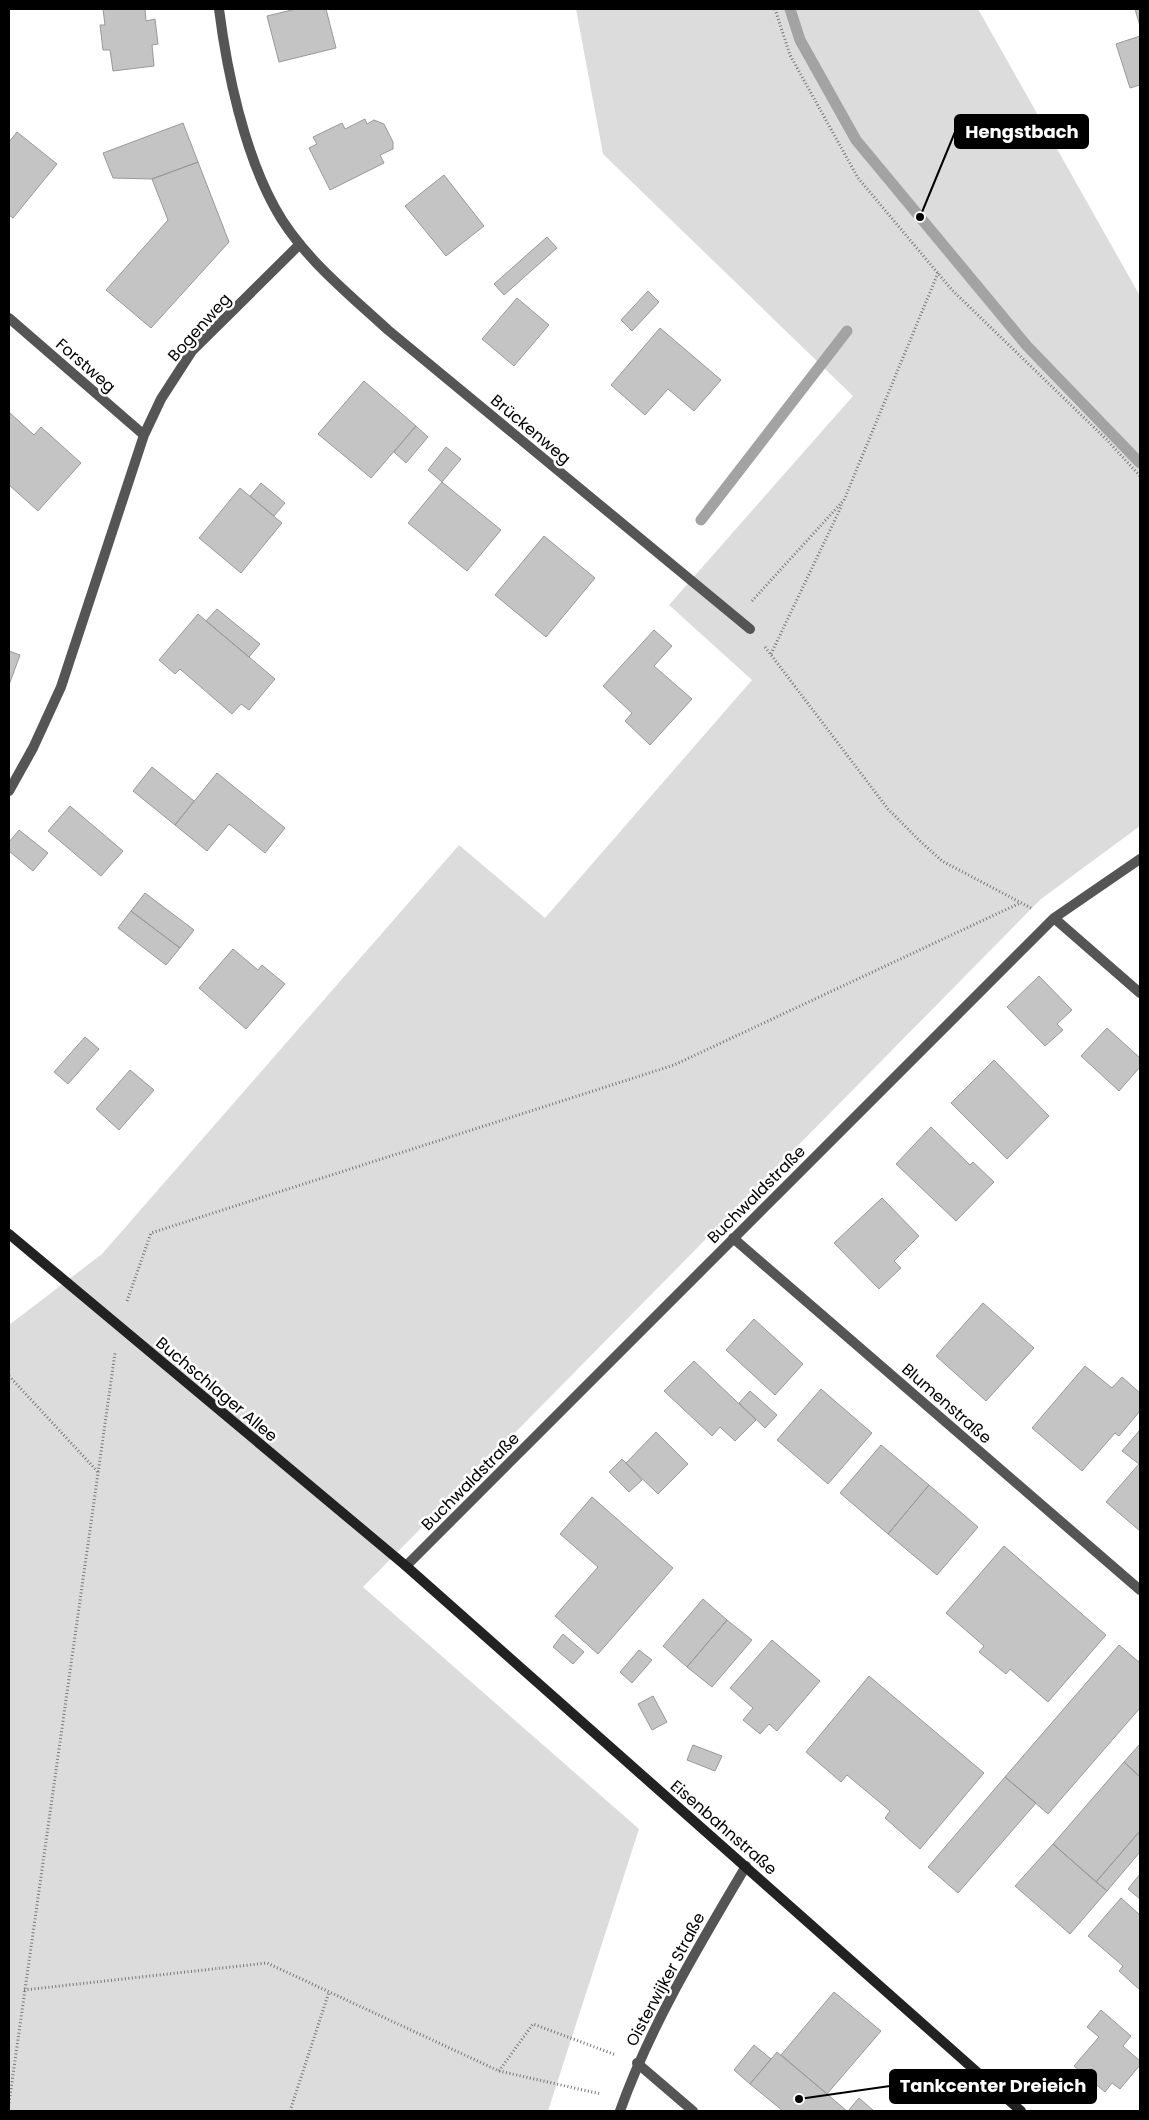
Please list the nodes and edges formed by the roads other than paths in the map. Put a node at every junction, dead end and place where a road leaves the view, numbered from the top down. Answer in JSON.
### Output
{"nodes":[{"id":1,"x":219,"y":9,"type":"edge"},
{"id":2,"x":300,"y":244,"type":"junction"},
{"id":3,"x":9,"y":318,"type":"edge"},
{"id":4,"x":144,"y":435,"type":"junction"},
{"id":5,"x":750,"y":630,"type":"road end"},
{"id":6,"x":9,"y":791,"type":"edge"},
{"id":7,"x":1140,"y":859,"type":"edge"},
{"id":8,"x":1054,"y":918,"type":"junction"},
{"id":9,"x":1140,"y":993,"type":"edge"},
{"id":10,"x":9,"y":1234,"type":"edge"},
{"id":11,"x":733,"y":1238,"type":"junction"},
{"id":12,"x":406,"y":1566,"type":"junction"},
{"id":13,"x":1140,"y":1590,"type":"edge"},
{"id":14,"x":746,"y":1866,"type":"junction"},
{"id":15,"x":637,"y":2063,"type":"junction"},
{"id":16,"x":620,"y":2111,"type":"edge"},
{"id":17,"x":693,"y":2111,"type":"edge"},
{"id":18,"x":1021,"y":2111,"type":"edge"}],
"edges":[{"from":1,"to":2,"type":"street"},
{"from":2,"to":4,"type":"street","name":"Bogenweg"},
{"from":2,"to":5,"type":"street","name":"Brückenweg"},
{"from":3,"to":4,"type":"street","name":"Forstweg"},
{"from":4,"to":6,"type":"street","name":"Bogenweg"},
{"from":7,"to":8,"type":"street","name":"Buchwaldstraße"},
{"from":8,"to":9,"type":"street"},
{"from":8,"to":11,"type":"street","name":"Buchwaldstraße"},
{"from":10,"to":12,"type":"main road","name":"Buchschlager Allee"},
{"from":11,"to":12,"type":"street","name":"Buchwaldstraße"},
{"from":11,"to":13,"type":"street","name":"Blumenstraße"},
{"from":12,"to":14,"type":"main road","name":"Eisenbahnstraße"},
{"from":14,"to":15,"type":"street","name":"Oisterwijker Straße"},
{"from":14,"to":18,"type":"main road","name":"Eisenbahnstraße"},
{"from":15,"to":16,"type":"street","name":"Oisterwijker Straße"},
{"from":15,"to":17,"type":"street"}]}
